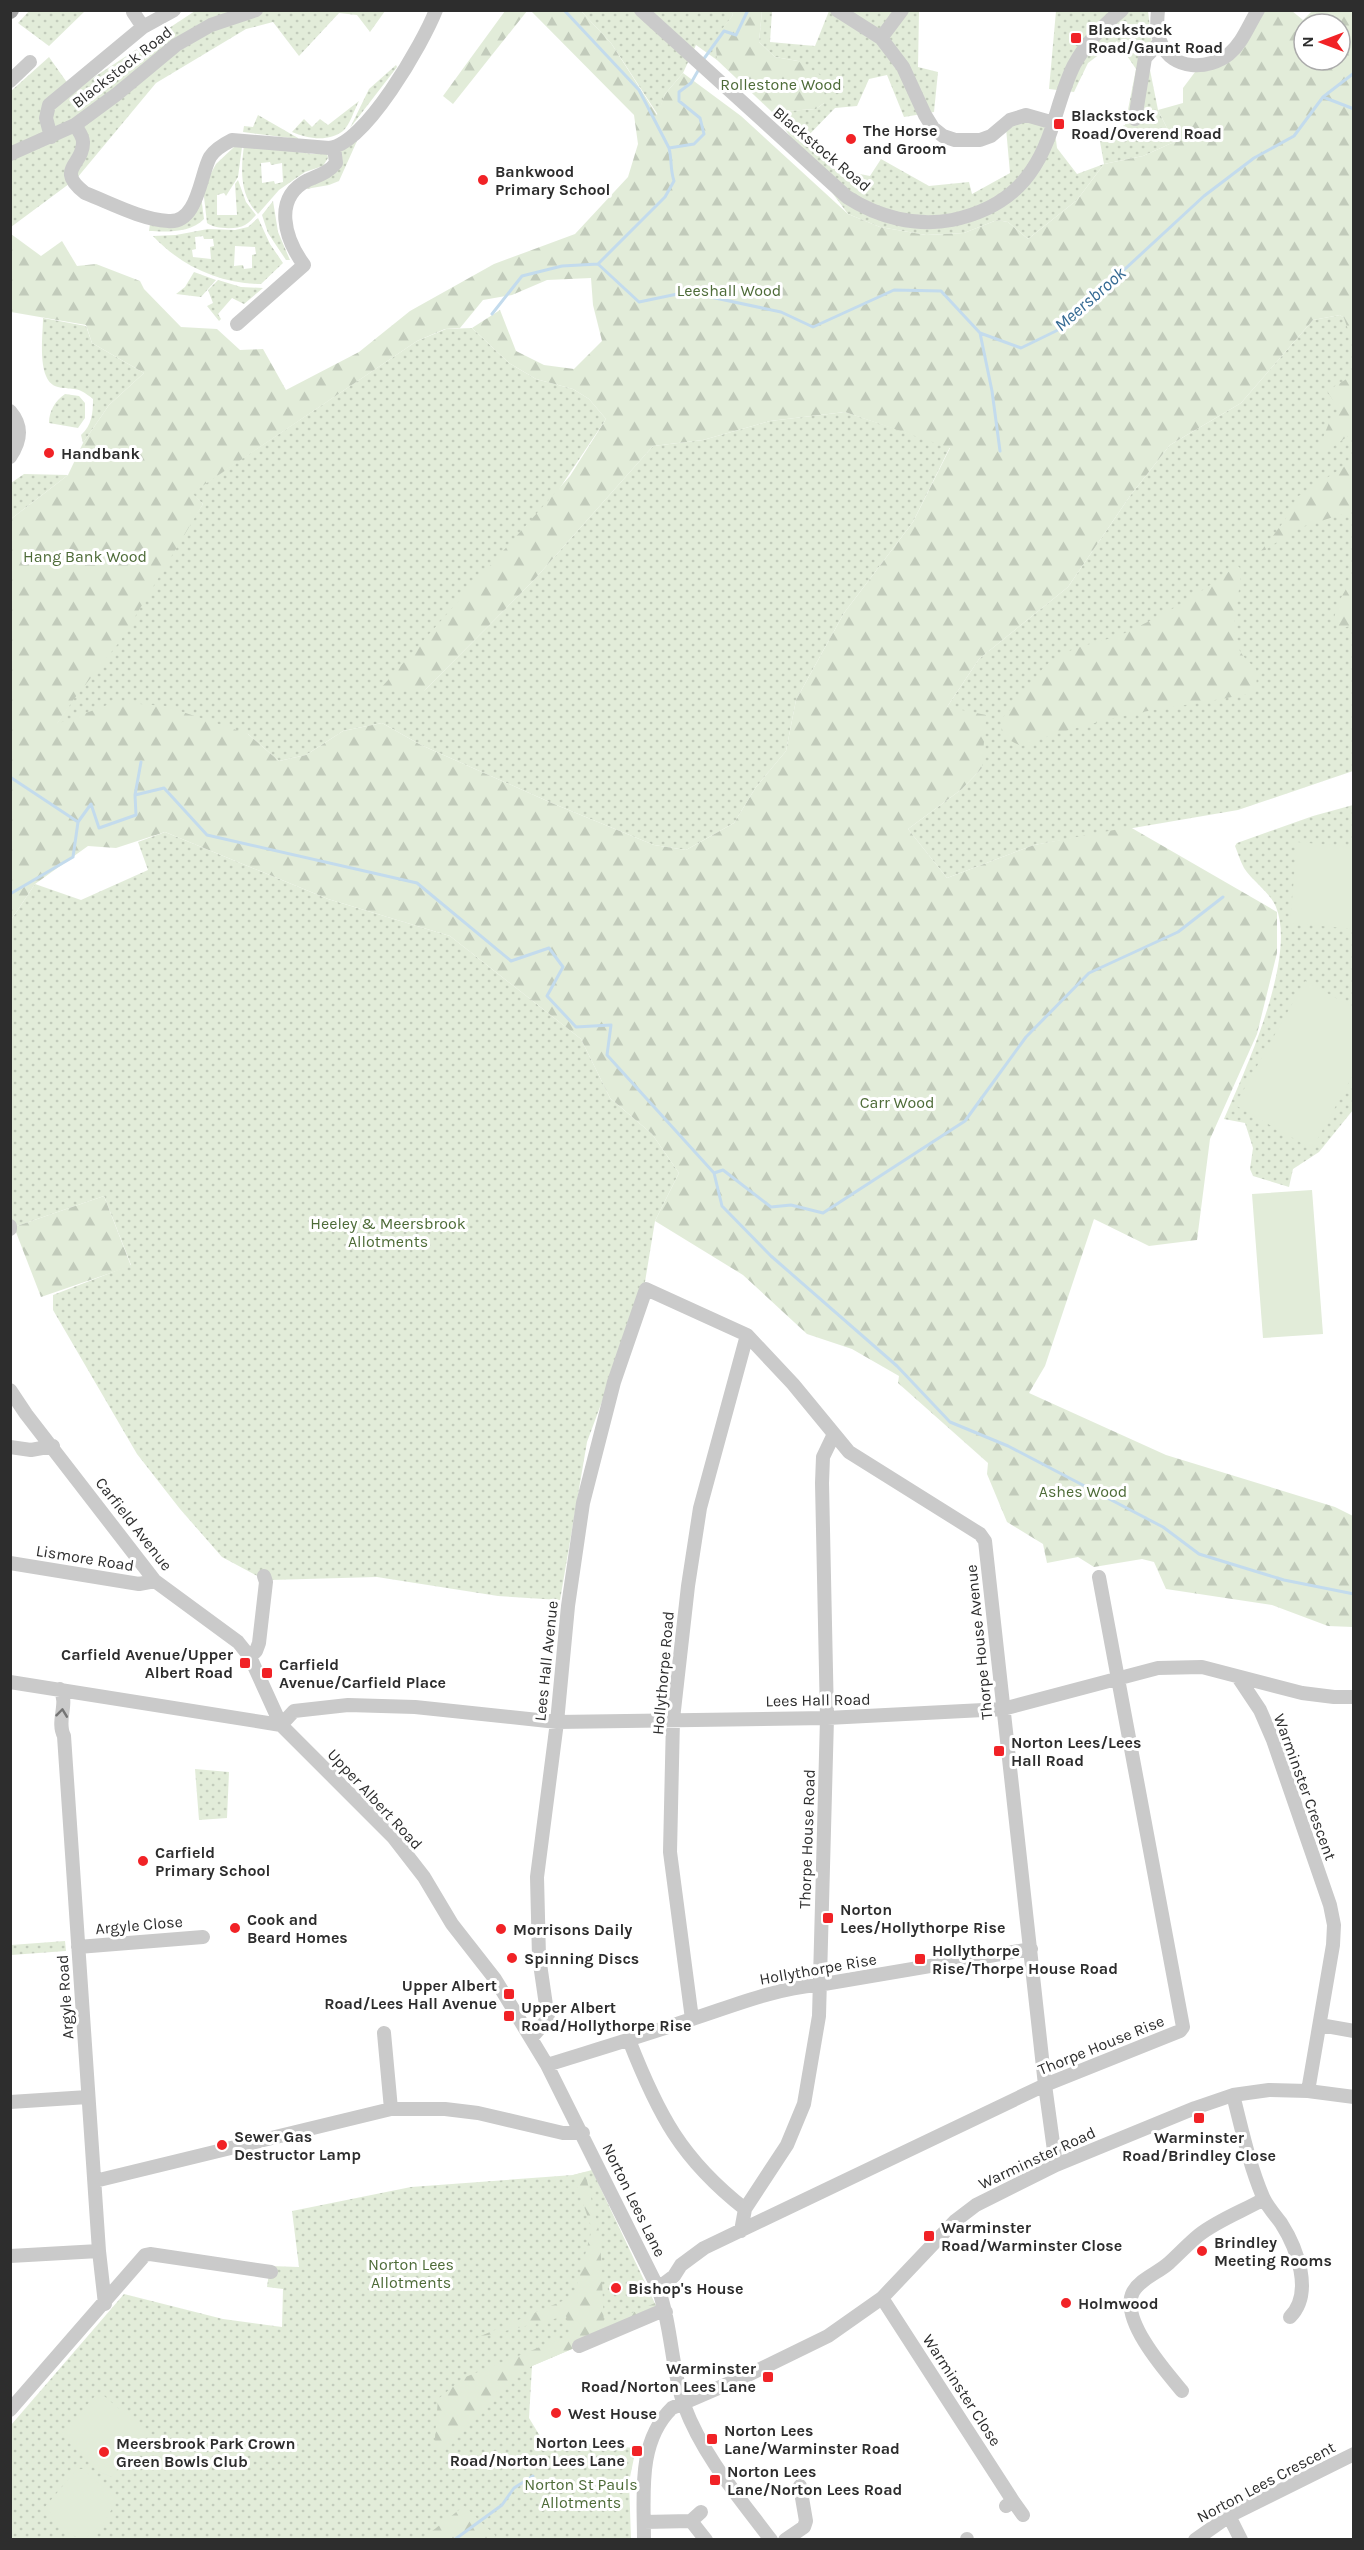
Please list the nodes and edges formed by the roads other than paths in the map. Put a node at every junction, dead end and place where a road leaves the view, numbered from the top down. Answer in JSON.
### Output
{"nodes":[{"id":1,"x":174,"y":10,"type":"edge"},
{"id":2,"x":256,"y":10,"type":"edge"},
{"id":3,"x":436,"y":10,"type":"edge"},
{"id":4,"x":641,"y":10,"type":"edge"},
{"id":5,"x":837,"y":10,"type":"edge"},
{"id":6,"x":902,"y":10,"type":"edge"},
{"id":7,"x":1122,"y":10,"type":"edge"},
{"id":8,"x":1158,"y":10,"type":"edge"},
{"id":9,"x":1258,"y":10,"type":"edge"},
{"id":10,"x":134,"y":12,"type":"edge"},
{"id":11,"x":143,"y":27,"type":"junction"},
{"id":12,"x":881,"y":38,"type":"junction"},
{"id":13,"x":1160,"y":42,"type":"junction"},
{"id":14,"x":30,"y":62,"type":"dead end"},
{"id":15,"x":10,"y":81,"type":"edge"},
{"id":16,"x":1135,"y":119,"type":"dead end"},
{"id":17,"x":1054,"y":123,"type":"junction"},
{"id":18,"x":75,"y":125,"type":"junction"},
{"id":19,"x":51,"y":137,"type":"junction"},
{"id":20,"x":334,"y":147,"type":"junction"},
{"id":21,"x":10,"y":154,"type":"edge"},
{"id":22,"x":237,"y":324,"type":"dead end"},
{"id":23,"x":10,"y":411,"type":"edge"},
{"id":24,"x":10,"y":457,"type":"edge"},
{"id":25,"x":646,"y":1289,"type":"joint"},
{"id":26,"x":747,"y":1335,"type":"junction"},
{"id":27,"x":10,"y":1390,"type":"edge"},
{"id":28,"x":834,"y":1434,"type":"junction"},
{"id":29,"x":53,"y":1446,"type":"junction"},
{"id":30,"x":10,"y":1447,"type":"edge"},
{"id":31,"x":10,"y":1563,"type":"edge"},
{"id":32,"x":264,"y":1576,"type":"dead end"},
{"id":33,"x":1099,"y":1577,"type":"dead end"},
{"id":34,"x":155,"y":1581,"type":"junction"},
{"id":35,"x":250,"y":1657,"type":"junction"},
{"id":36,"x":1238,"y":1677,"type":"junction"},
{"id":37,"x":1118,"y":1678,"type":"junction"},
{"id":38,"x":10,"y":1682,"type":"edge"},
{"id":39,"x":60,"y":1689,"type":"junction"},
{"id":40,"x":1353,"y":1697,"type":"edge"},
{"id":41,"x":1003,"y":1709,"type":"junction"},
{"id":42,"x":827,"y":1718,"type":"junction"},
{"id":43,"x":673,"y":1719,"type":"junction"},
{"id":44,"x":557,"y":1722,"type":"junction"},
{"id":45,"x":282,"y":1725,"type":"junction"},
{"id":46,"x":203,"y":1937,"type":"dead end"},
{"id":47,"x":78,"y":1947,"type":"junction"},
{"id":48,"x":1030,"y":1949,"type":"junction"},
{"id":49,"x":818,"y":1985,"type":"junction"},
{"id":50,"x":692,"y":2019,"type":"junction"},
{"id":51,"x":1320,"y":2025,"type":"junction"},
{"id":52,"x":1353,"y":2031,"type":"edge"},
{"id":53,"x":384,"y":2033,"type":"dead end"},
{"id":54,"x":532,"y":2037,"type":"junction"},
{"id":55,"x":629,"y":2040,"type":"junction"},
{"id":56,"x":547,"y":2064,"type":"junction"},
{"id":57,"x":1045,"y":2085,"type":"junction"},
{"id":58,"x":1308,"y":2091,"type":"junction"},
{"id":59,"x":1233,"y":2095,"type":"junction"},
{"id":60,"x":88,"y":2097,"type":"junction"},
{"id":61,"x":1353,"y":2097,"type":"edge"},
{"id":62,"x":10,"y":2102,"type":"edge"},
{"id":63,"x":392,"y":2109,"type":"junction"},
{"id":64,"x":583,"y":2133,"type":"junction"},
{"id":65,"x":1056,"y":2165,"type":"junction"},
{"id":66,"x":95,"y":2181,"type":"junction"},
{"id":67,"x":1264,"y":2199,"type":"junction"},
{"id":68,"x":745,"y":2209,"type":"junction"},
{"id":69,"x":741,"y":2231,"type":"junction"},
{"id":70,"x":99,"y":2251,"type":"junction"},
{"id":71,"x":10,"y":2256,"type":"edge"},
{"id":72,"x":271,"y":2272,"type":"dead end"},
{"id":73,"x":658,"y":2288,"type":"junction"},
{"id":74,"x":882,"y":2298,"type":"junction"},
{"id":75,"x":105,"y":2304,"type":"junction"},
{"id":76,"x":666,"y":2312,"type":"junction"},
{"id":77,"x":1290,"y":2316,"type":"dead end"},
{"id":78,"x":579,"y":2346,"type":"dead end"},
{"id":79,"x":1182,"y":2391,"type":"dead end"},
{"id":80,"x":683,"y":2402,"type":"junction"},
{"id":81,"x":10,"y":2410,"type":"edge"},
{"id":82,"x":1353,"y":2454,"type":"edge"},
{"id":83,"x":800,"y":2486,"type":"dead end"},
{"id":84,"x":1023,"y":2515,"type":"dead end"},
{"id":85,"x":1229,"y":2516,"type":"junction"},
{"id":86,"x":644,"y":2522,"type":"junction"},
{"id":87,"x":644,"y":2540,"type":"edge"},
{"id":88,"x":706,"y":2540,"type":"edge"},
{"id":89,"x":771,"y":2540,"type":"edge"},
{"id":90,"x":785,"y":2540,"type":"edge"},
{"id":91,"x":1195,"y":2540,"type":"edge"},
{"id":92,"x":1241,"y":2540,"type":"edge"}],
"edges":[{"from":1,"to":11,"type":"street"},
{"from":2,"to":18,"type":"street","name":"Blackstock Road"},
{"from":3,"to":20,"type":"street"},
{"from":4,"to":17,"type":"street","name":"Blackstock Road"},
{"from":5,"to":12,"type":"street"},
{"from":6,"to":12,"type":"street"},
{"from":7,"to":17,"type":"street","name":"Blackstock Road"},
{"from":8,"to":13,"type":"street"},
{"from":9,"to":13,"type":"street"},
{"from":10,"to":11,"type":"street"},
{"from":11,"to":19,"type":"street"},
{"from":12,"to":17,"type":"street"},
{"from":13,"to":16,"type":"street"},
{"from":14,"to":15,"type":"street"},
{"from":18,"to":19,"type":"street","name":"Blackstock Road"},
{"from":18,"to":20,"type":"street"},
{"from":19,"to":21,"type":"street","name":"Blackstock Road"},
{"from":20,"to":22,"type":"street"},
{"from":23,"to":24,"type":"street"},
{"from":25,"to":26,"type":"street","name":"Thorpe House Avenue"},
{"from":25,"to":44,"type":"street","name":"Lees Hall Avenue"},
{"from":26,"to":28,"type":"street","name":"Thorpe House Avenue"},
{"from":26,"to":43,"type":"street","name":"Hollythorpe Road"},
{"from":27,"to":29,"type":"street","name":"Carfield Avenue"},
{"from":28,"to":41,"type":"street","name":"Thorpe House Avenue"},
{"from":28,"to":42,"type":"street","name":"Thorpe House Road"},
{"from":29,"to":30,"type":"street"},
{"from":29,"to":34,"type":"street","name":"Carfield Avenue"},
{"from":31,"to":34,"type":"street","name":"Lismore Road"},
{"from":32,"to":35,"type":"street"},
{"from":33,"to":37,"type":"street","name":"Thorpe House Rise"},
{"from":34,"to":35,"type":"street","name":"Carfield Avenue"},
{"from":35,"to":45,"type":"street","name":"Carfield Avenue"},
{"from":36,"to":37,"type":"street","name":"Lees Hall Road"},
{"from":36,"to":40,"type":"street","name":"Lees Hall Road"},
{"from":36,"to":51,"type":"street","name":"Warminster Crescent"},
{"from":37,"to":41,"type":"street","name":"Lees Hall Road"},
{"from":37,"to":57,"type":"street","name":"Thorpe House Rise"},
{"from":38,"to":39,"type":"street"},
{"from":39,"to":45,"type":"street"},
{"from":47,"to":39,"type":"street","name":"Argyle Road","one_way":true},
{"from":41,"to":42,"type":"street","name":"Lees Hall Road"},
{"from":41,"to":48,"type":"street","name":"Thorpe House Avenue"},
{"from":42,"to":43,"type":"street","name":"Lees Hall Road"},
{"from":42,"to":49,"type":"street","name":"Thorpe House Road"},
{"from":43,"to":44,"type":"street","name":"Lees Hall Road"},
{"from":43,"to":50,"type":"street","name":"Hollythorpe Road"},
{"from":44,"to":45,"type":"street","name":"Lees Hall Road"},
{"from":44,"to":54,"type":"street","name":"Lees Hall Avenue"},
{"from":45,"to":54,"type":"street","name":"Upper Albert Road"},
{"from":46,"to":47,"type":"street","name":"Argyle Close"},
{"from":47,"to":60,"type":"street","name":"Argyle Road"},
{"from":48,"to":49,"type":"street","name":"Hollythorpe Rise"},
{"from":48,"to":57,"type":"street","name":"Thorpe House Avenue"},
{"from":49,"to":50,"type":"street","name":"Hollythorpe Rise"},
{"from":49,"to":68,"type":"street","name":"Thorpe House Road"},
{"from":50,"to":55,"type":"street","name":"Hollythorpe Rise"},
{"from":51,"to":52,"type":"street"},
{"from":51,"to":58,"type":"street","name":"Warminster Crescent"},
{"from":53,"to":63,"type":"street"},
{"from":54,"to":56,"type":"street","name":"Upper Albert Road"},
{"from":55,"to":56,"type":"street","name":"Hollythorpe Rise"},
{"from":55,"to":68,"type":"street"},
{"from":56,"to":64,"type":"street","name":"Upper Albert Road"},
{"from":57,"to":65,"type":"street","name":"Thorpe House Avenue"},
{"from":57,"to":69,"type":"street","name":"Thorpe House Rise"},
{"from":58,"to":59,"type":"street","name":"Warminster Road"},
{"from":58,"to":61,"type":"street","name":"Warminster Road"},
{"from":59,"to":65,"type":"street","name":"Warminster Road"},
{"from":59,"to":67,"type":"street"},
{"from":60,"to":62,"type":"street"},
{"from":60,"to":66,"type":"street","name":"Argyle Road"},
{"from":63,"to":64,"type":"street"},
{"from":63,"to":66,"type":"street"},
{"from":64,"to":73,"type":"street","name":"Norton Lees Lane"},
{"from":65,"to":74,"type":"street","name":"Warminster Road"},
{"from":66,"to":70,"type":"street","name":"Argyle Road"},
{"from":67,"to":77,"type":"street"},
{"from":67,"to":79,"type":"street"},
{"from":68,"to":69,"type":"street","name":"Thorpe House Road"},
{"from":69,"to":73,"type":"street","name":"Thorpe House Rise"},
{"from":70,"to":71,"type":"street"},
{"from":70,"to":75,"type":"street","name":"Argyle Road"},
{"from":72,"to":75,"type":"street"},
{"from":73,"to":76,"type":"street","name":"Norton Lees Lane"},
{"from":74,"to":80,"type":"street","name":"Warminster Road"},
{"from":74,"to":84,"type":"street","name":"Warminster Close"},
{"from":75,"to":81,"type":"street"},
{"from":76,"to":78,"type":"street"},
{"from":76,"to":80,"type":"street","name":"Norton Lees Lane"},
{"from":80,"to":86,"type":"street","name":"Warminster Road"},
{"from":80,"to":89,"type":"street","name":"Norton Lees Lane"},
{"from":82,"to":85,"type":"street","name":"Norton Lees Crescent"},
{"from":83,"to":90,"type":"street"},
{"from":85,"to":91,"type":"street","name":"Norton Lees Crescent"},
{"from":85,"to":92,"type":"street"},
{"from":86,"to":87,"type":"street","name":"Warminster Road"},
{"from":86,"to":88,"type":"street"}]}
